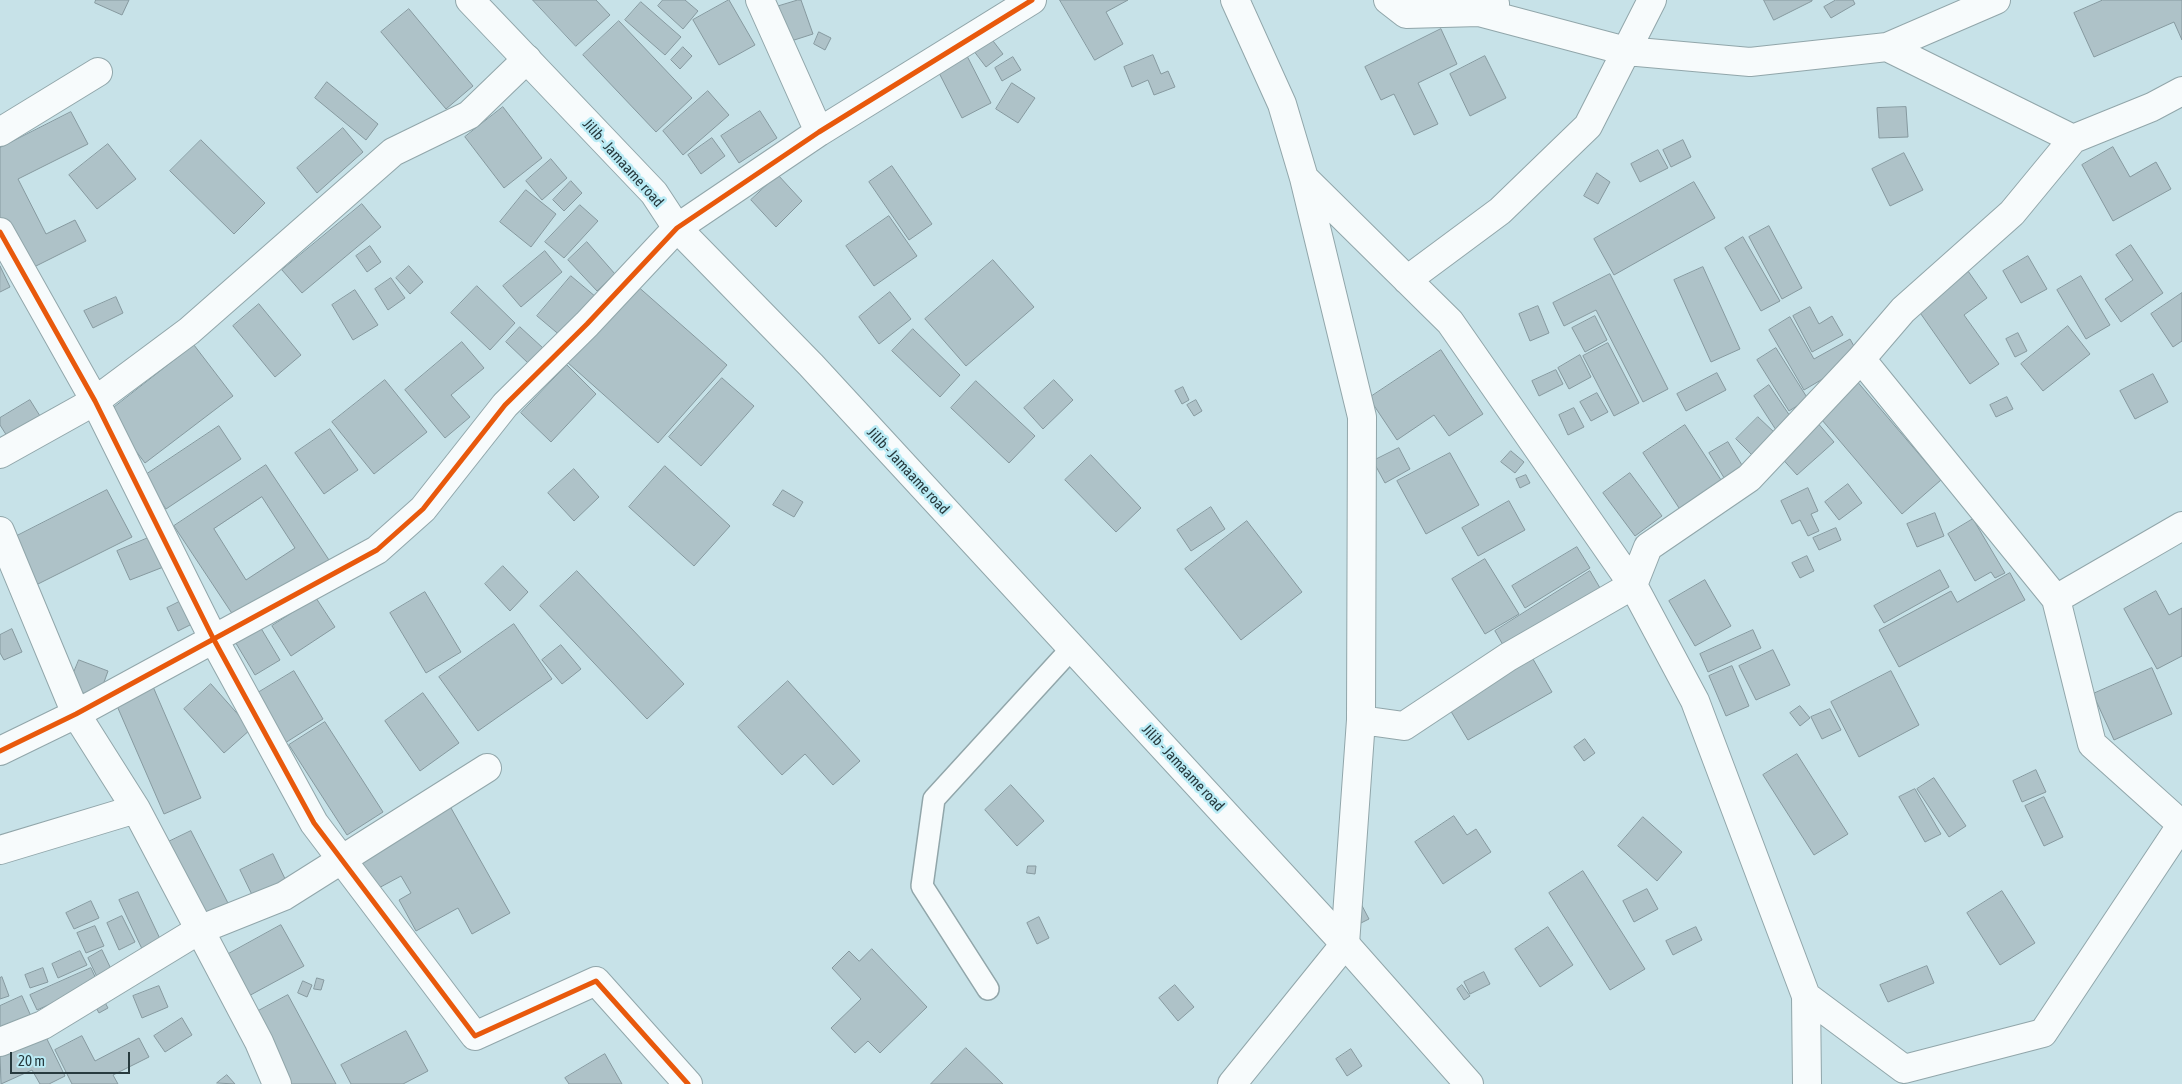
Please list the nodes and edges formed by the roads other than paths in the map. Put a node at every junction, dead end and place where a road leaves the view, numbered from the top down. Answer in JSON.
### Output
{"nodes":[{"id":1,"x":470,"y":0,"type":"edge"},
{"id":2,"x":760,"y":0,"type":"edge"},
{"id":3,"x":1032,"y":0,"type":"edge"},
{"id":4,"x":1235,"y":0,"type":"edge"},
{"id":5,"x":1388,"y":0,"type":"edge"},
{"id":6,"x":1503,"y":0,"type":"edge"},
{"id":7,"x":1652,"y":0,"type":"edge"},
{"id":8,"x":1996,"y":0,"type":"edge"},
{"id":9,"x":1479,"y":12,"type":"junction"},
{"id":10,"x":1887,"y":47,"type":"junction"},
{"id":11,"x":1626,"y":52,"type":"junction"},
{"id":12,"x":527,"y":58,"type":"junction"},
{"id":13,"x":98,"y":72,"type":"dead end"},
{"id":14,"x":2182,"y":91,"type":"edge"},
{"id":15,"x":0,"y":132,"type":"edge"},
{"id":16,"x":820,"y":132,"type":"junction"},
{"id":17,"x":2073,"y":139,"type":"junction"},
{"id":18,"x":1304,"y":178,"type":"junction"},
{"id":19,"x":677,"y":228,"type":"junction"},
{"id":20,"x":0,"y":232,"type":"edge"},
{"id":21,"x":1407,"y":280,"type":"junction"},
{"id":22,"x":1861,"y":359,"type":"junction"},
{"id":23,"x":95,"y":401,"type":"junction"},
{"id":24,"x":0,"y":454,"type":"edge"},
{"id":25,"x":2182,"y":526,"type":"edge"},
{"id":26,"x":0,"y":531,"type":"edge"},
{"id":27,"x":1633,"y":585,"type":"junction"},
{"id":28,"x":2056,"y":599,"type":"junction"},
{"id":29,"x":213,"y":638,"type":"junction"},
{"id":30,"x":1072,"y":648,"type":"junction"},
{"id":31,"x":76,"y":714,"type":"junction"},
{"id":32,"x":1361,"y":720,"type":"junction"},
{"id":33,"x":0,"y":751,"type":"edge"},
{"id":34,"x":487,"y":768,"type":"dead end"},
{"id":35,"x":136,"y":809,"type":"junction"},
{"id":36,"x":2182,"y":824,"type":"edge"},
{"id":37,"x":0,"y":850,"type":"edge"},
{"id":38,"x":342,"y":859,"type":"junction"},
{"id":39,"x":199,"y":930,"type":"junction"},
{"id":40,"x":1345,"y":944,"type":"junction"},
{"id":41,"x":988,"y":989,"type":"dead end"},
{"id":42,"x":1806,"y":996,"type":"junction"},
{"id":43,"x":0,"y":1042,"type":"edge"},
{"id":44,"x":277,"y":1084,"type":"edge"},
{"id":45,"x":688,"y":1084,"type":"edge"},
{"id":46,"x":1232,"y":1084,"type":"edge"},
{"id":47,"x":1469,"y":1084,"type":"edge"},
{"id":48,"x":1807,"y":1084,"type":"edge"}],
"edges":[{"from":1,"to":12,"type":"street","name":"Jilib - Jamaame road"},
{"from":2,"to":16,"type":"street"},
{"from":3,"to":16,"type":"street"},
{"from":4,"to":18,"type":"street"},
{"from":5,"to":9,"type":"street"},
{"from":6,"to":9,"type":"street"},
{"from":7,"to":11,"type":"street"},
{"from":8,"to":10,"type":"street"},
{"from":9,"to":11,"type":"street"},
{"from":10,"to":11,"type":"street"},
{"from":10,"to":17,"type":"street"},
{"from":11,"to":21,"type":"street"},
{"from":12,"to":19,"type":"street","name":"Jilib - Jamaame road"},
{"from":12,"to":23,"type":"street"},
{"from":13,"to":15,"type":"street"},
{"from":14,"to":17,"type":"street"},
{"from":16,"to":19,"type":"street"},
{"from":17,"to":22,"type":"street"},
{"from":18,"to":21,"type":"street"},
{"from":18,"to":32,"type":"street"},
{"from":19,"to":29,"type":"street"},
{"from":19,"to":30,"type":"street","name":"Jilib - Jamaame road"},
{"from":20,"to":23,"type":"street"},
{"from":21,"to":27,"type":"street"},
{"from":22,"to":27,"type":"street"},
{"from":22,"to":28,"type":"street"},
{"from":23,"to":24,"type":"street"},
{"from":23,"to":29,"type":"street"},
{"from":25,"to":28,"type":"street"},
{"from":26,"to":31,"type":"street"},
{"from":27,"to":32,"type":"street"},
{"from":27,"to":42,"type":"street"},
{"from":28,"to":36,"type":"street"},
{"from":29,"to":31,"type":"street"},
{"from":29,"to":38,"type":"street"},
{"from":30,"to":40,"type":"street","name":"Jilib - Jamaame road"},
{"from":30,"to":41,"type":"lane"},
{"from":31,"to":33,"type":"street"},
{"from":31,"to":35,"type":"street"},
{"from":32,"to":40,"type":"street"},
{"from":34,"to":38,"type":"street"},
{"from":35,"to":37,"type":"street"},
{"from":35,"to":39,"type":"street"},
{"from":36,"to":42,"type":"street"},
{"from":38,"to":39,"type":"street"},
{"from":38,"to":45,"type":"street"},
{"from":39,"to":43,"type":"street"},
{"from":39,"to":44,"type":"street"},
{"from":40,"to":46,"type":"street"},
{"from":40,"to":47,"type":"street","name":"Jilib - Jamaame road"},
{"from":42,"to":48,"type":"street"}]}
